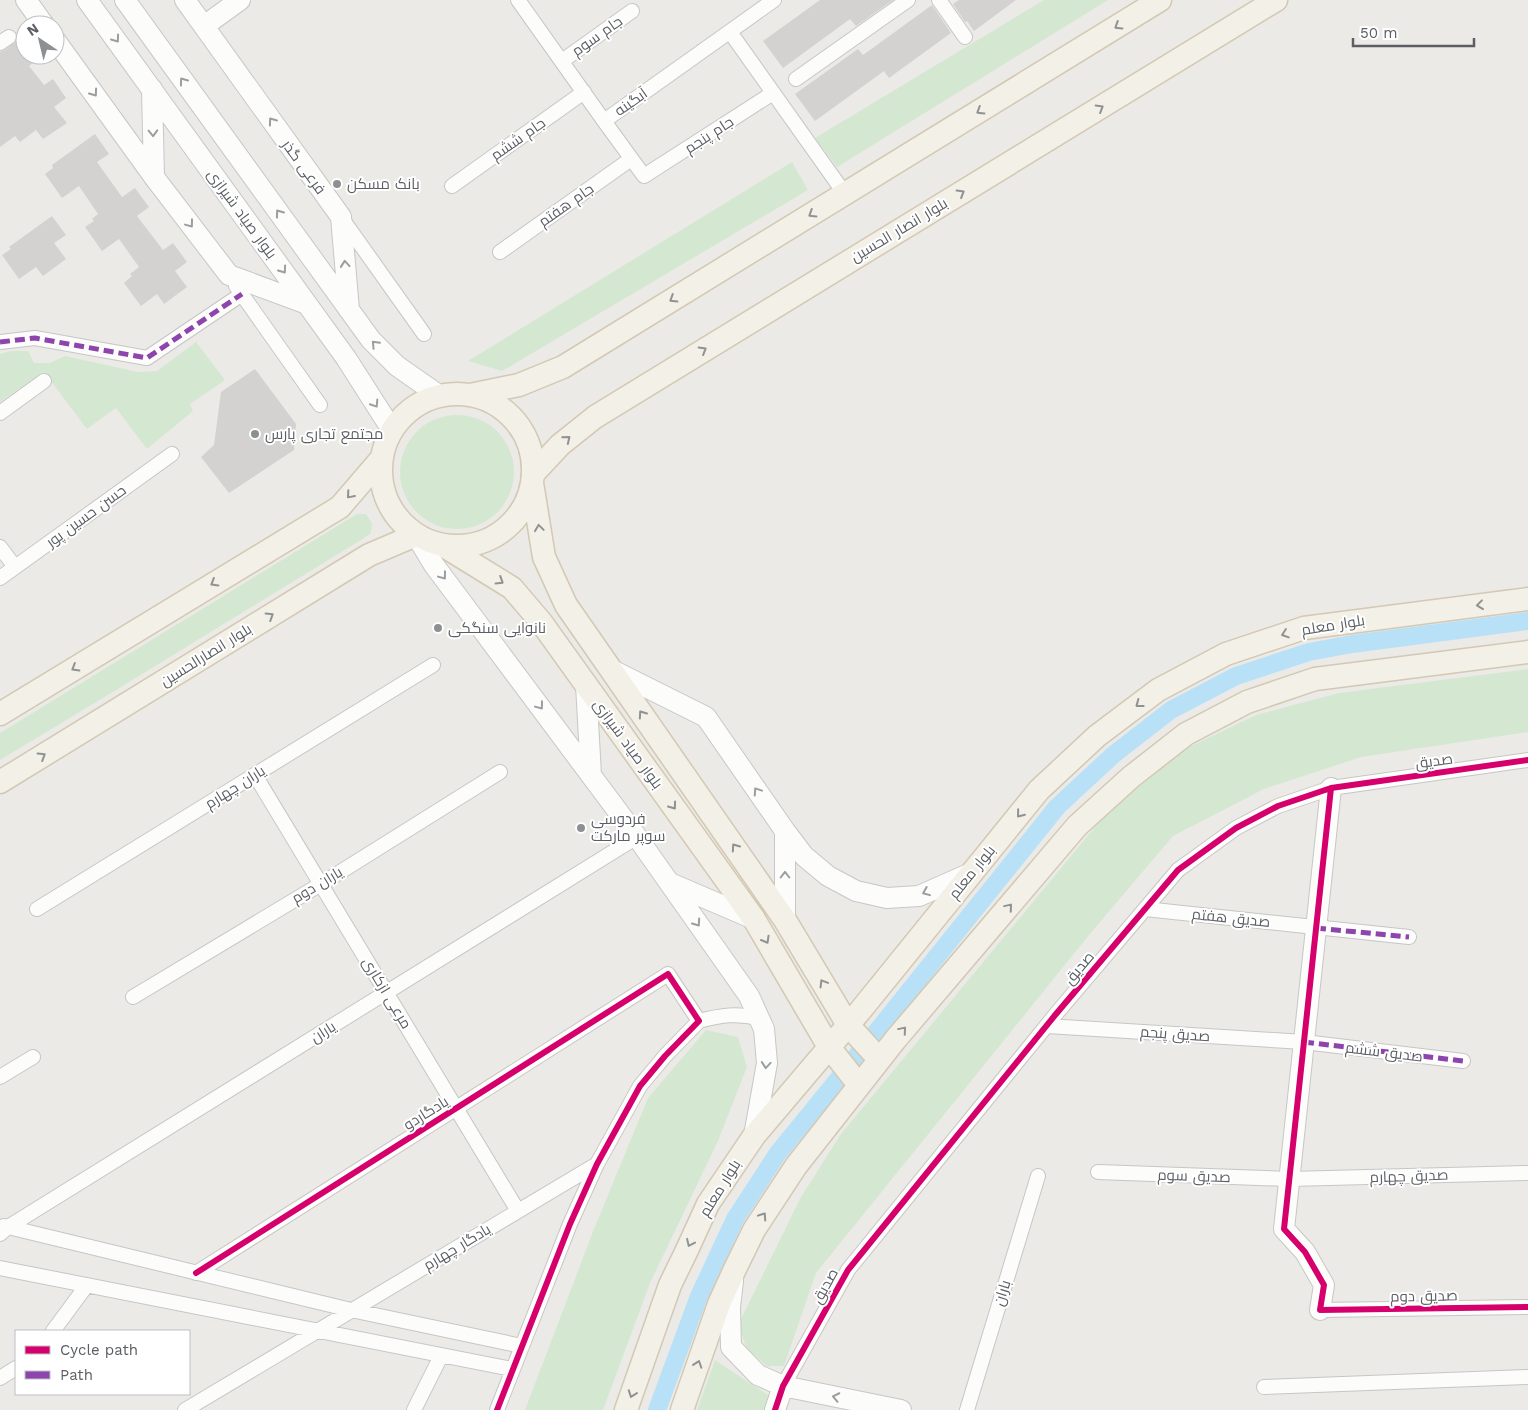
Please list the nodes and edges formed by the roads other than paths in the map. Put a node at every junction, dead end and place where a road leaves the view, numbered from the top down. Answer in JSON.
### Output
{"nodes":[{"id":1,"x":26,"y":0,"type":"edge"},
{"id":2,"x":87,"y":0,"type":"edge"},
{"id":3,"x":125,"y":0,"type":"edge"},
{"id":4,"x":185,"y":0,"type":"edge"},
{"id":5,"x":240,"y":0,"type":"edge"},
{"id":6,"x":518,"y":0,"type":"edge"},
{"id":7,"x":774,"y":0,"type":"edge"},
{"id":8,"x":908,"y":0,"type":"edge"},
{"id":9,"x":939,"y":0,"type":"edge"},
{"id":10,"x":1160,"y":0,"type":"edge"},
{"id":11,"x":1276,"y":0,"type":"edge"},
{"id":12,"x":632,"y":12,"type":"dead end"},
{"id":13,"x":37,"y":15,"type":"edge"},
{"id":14,"x":204,"y":26,"type":"junction"},
{"id":15,"x":730,"y":32,"type":"junction"},
{"id":16,"x":965,"y":37,"type":"dead end"},
{"id":17,"x":65,"y":54,"type":"edge"},
{"id":18,"x":562,"y":61,"type":"junction"},
{"id":19,"x":796,"y":80,"type":"dead end"},
{"id":20,"x":152,"y":89,"type":"junction"},
{"id":21,"x":584,"y":92,"type":"junction"},
{"id":22,"x":774,"y":93,"type":"junction"},
{"id":23,"x":604,"y":121,"type":"junction"},
{"id":24,"x":631,"y":159,"type":"junction"},
{"id":25,"x":154,"y":177,"type":"junction"},
{"id":26,"x":452,"y":186,"type":"dead end"},
{"id":27,"x":845,"y":194,"type":"junction"},
{"id":28,"x":341,"y":218,"type":"junction"},
{"id":29,"x":500,"y":252,"type":"dead end"},
{"id":30,"x":229,"y":275,"type":"junction"},
{"id":31,"x":242,"y":294,"type":"junction"},
{"id":32,"x":307,"y":304,"type":"junction"},
{"id":33,"x":349,"y":310,"type":"junction"},
{"id":34,"x":424,"y":334,"type":"dead end"},
{"id":35,"x":0,"y":342,"type":"edge"},
{"id":36,"x":44,"y":381,"type":"dead end"},
{"id":37,"x":470,"y":395,"type":"junction"},
{"id":38,"x":440,"y":396,"type":"junction"},
{"id":39,"x":320,"y":405,"type":"dead end"},
{"id":40,"x":0,"y":413,"type":"edge"},
{"id":41,"x":392,"y":430,"type":"junction"},
{"id":42,"x":172,"y":454,"type":"dead end"},
{"id":43,"x":382,"y":458,"type":"junction"},
{"id":44,"x":533,"y":478,"type":"junction"},
{"id":45,"x":416,"y":535,"type":"junction"},
{"id":46,"x":444,"y":546,"type":"junction"},
{"id":47,"x":0,"y":547,"type":"edge"},
{"id":48,"x":14,"y":567,"type":"junction"},
{"id":49,"x":0,"y":578,"type":"edge"},
{"id":50,"x":1528,"y":599,"type":"edge"},
{"id":51,"x":1528,"y":652,"type":"edge"},
{"id":52,"x":434,"y":665,"type":"dead end"},
{"id":53,"x":610,"y":668,"type":"junction"},
{"id":54,"x":586,"y":685,"type":"junction"},
{"id":55,"x":0,"y":714,"type":"edge"},
{"id":56,"x":1528,"y":760,"type":"edge"},
{"id":57,"x":500,"y":772,"type":"dead end"},
{"id":58,"x":255,"y":775,"type":"junction"},
{"id":59,"x":591,"y":775,"type":"junction"},
{"id":60,"x":0,"y":782,"type":"edge"},
{"id":61,"x":1331,"y":788,"type":"junction"},
{"id":62,"x":784,"y":831,"type":"junction"},
{"id":63,"x":637,"y":837,"type":"junction"},
{"id":64,"x":970,"y":874,"type":"junction"},
{"id":65,"x":670,"y":883,"type":"junction"},
{"id":66,"x":321,"y":884,"type":"junction"},
{"id":67,"x":37,"y":909,"type":"dead end"},
{"id":68,"x":1145,"y":909,"type":"junction"},
{"id":69,"x":754,"y":919,"type":"junction"},
{"id":70,"x":785,"y":920,"type":"junction"},
{"id":71,"x":1316,"y":928,"type":"junction"},
{"id":72,"x":1409,"y":937,"type":"dead end"},
{"id":73,"x":386,"y":992,"type":"junction"},
{"id":74,"x":133,"y":997,"type":"dead end"},
{"id":75,"x":759,"y":1018,"type":"junction"},
{"id":76,"x":699,"y":1021,"type":"junction"},
{"id":77,"x":848,"y":1025,"type":"junction"},
{"id":78,"x":1047,"y":1026,"type":"junction"},
{"id":79,"x":1304,"y":1042,"type":"junction"},
{"id":80,"x":829,"y":1047,"type":"junction"},
{"id":81,"x":33,"y":1057,"type":"dead end"},
{"id":82,"x":879,"y":1059,"type":"junction"},
{"id":83,"x":1463,"y":1061,"type":"dead end"},
{"id":84,"x":0,"y":1077,"type":"edge"},
{"id":85,"x":859,"y":1084,"type":"junction"},
{"id":86,"x":456,"y":1108,"type":"junction"},
{"id":87,"x":754,"y":1136,"type":"junction"},
{"id":88,"x":597,"y":1164,"type":"junction"},
{"id":89,"x":1098,"y":1172,"type":"dead end"},
{"id":90,"x":1528,"y":1172,"type":"edge"},
{"id":91,"x":1038,"y":1176,"type":"dead end"},
{"id":92,"x":1289,"y":1179,"type":"junction"},
{"id":93,"x":518,"y":1210,"type":"junction"},
{"id":94,"x":3,"y":1229,"type":"edge"},
{"id":95,"x":0,"y":1268,"type":"edge"},
{"id":96,"x":734,"y":1271,"type":"junction"},
{"id":97,"x":196,"y":1273,"type":"junction"},
{"id":98,"x":87,"y":1285,"type":"junction"},
{"id":99,"x":1528,"y":1307,"type":"edge"},
{"id":100,"x":351,"y":1310,"type":"junction"},
{"id":101,"x":1320,"y":1310,"type":"joint"},
{"id":102,"x":54,"y":1330,"type":"edge"},
{"id":103,"x":317,"y":1331,"type":"junction"},
{"id":104,"x":522,"y":1346,"type":"junction"},
{"id":105,"x":441,"y":1356,"type":"junction"},
{"id":106,"x":15,"y":1369,"type":"edge"},
{"id":107,"x":512,"y":1370,"type":"junction"},
{"id":108,"x":1528,"y":1377,"type":"edge"},
{"id":109,"x":0,"y":1378,"type":"edge"},
{"id":110,"x":783,"y":1386,"type":"junction"},
{"id":111,"x":1264,"y":1387,"type":"dead end"},
{"id":112,"x":185,"y":1410,"type":"edge"},
{"id":113,"x":414,"y":1410,"type":"edge"},
{"id":114,"x":497,"y":1410,"type":"edge"},
{"id":115,"x":626,"y":1410,"type":"edge"},
{"id":116,"x":682,"y":1410,"type":"edge"},
{"id":117,"x":775,"y":1410,"type":"edge"},
{"id":118,"x":901,"y":1410,"type":"edge"},
{"id":119,"x":967,"y":1410,"type":"edge"}],
"edges":[{"from":1,"to":13,"type":"main road"},
{"from":2,"to":20,"type":"main road","name":"بلوار صیاد شیرازی","one_way":true},
{"from":33,"to":3,"type":"main road","name":"بلوار صیاد شیرازی","one_way":true},
{"from":4,"to":14,"type":"main road","name":"فرعی گذر"},
{"from":5,"to":14,"type":"main road"},
{"from":6,"to":18,"type":"street","name":"آبگینه"},
{"from":7,"to":15,"type":"street","name":"آبگینه"},
{"from":8,"to":19,"type":"street"},
{"from":9,"to":16,"type":"street"},
{"from":10,"to":27,"type":"main road","one_way":true},
{"from":44,"to":11,"type":"main road","name":"بلوار انصار الحسین","one_way":true},
{"from":12,"to":18,"type":"street","name":"جام سوم"},
{"from":28,"to":14,"type":"main road","name":"فرعی گذر","one_way":true},
{"from":15,"to":22,"type":"street"},
{"from":15,"to":23,"type":"street","name":"آبگینه"},
{"from":17,"to":25,"type":"main road","one_way":true},
{"from":18,"to":21,"type":"street","name":"آبگینه"},
{"from":20,"to":25,"type":"main road","one_way":true},
{"from":20,"to":32,"type":"main road","name":"بلوار صیاد شیرازی","one_way":true},
{"from":21,"to":23,"type":"street","name":"آبگینه"},
{"from":21,"to":26,"type":"street","name":"جام ششم"},
{"from":22,"to":24,"type":"street","name":"جام پنجم"},
{"from":22,"to":27,"type":"street"},
{"from":23,"to":24,"type":"street"},
{"from":24,"to":29,"type":"street","name":"جام هفتم"},
{"from":25,"to":30,"type":"main road","one_way":true},
{"from":27,"to":37,"type":"main road","one_way":true},
{"from":33,"to":28,"type":"main road","one_way":true},
{"from":28,"to":34,"type":"street","name":"فرعی گذر"},
{"from":30,"to":31,"type":"street"},
{"from":30,"to":32,"type":"main road"},
{"from":31,"to":35,"type":"street"},
{"from":31,"to":39,"type":"street"},
{"from":32,"to":41,"type":"main road","name":"بلوار صیاد شیرازی","one_way":true},
{"from":38,"to":33,"type":"main road","name":"بلوار صیاد شیرازی","one_way":true},
{"from":36,"to":40,"type":"street"},
{"from":37,"to":38,"type":"main road"},
{"from":37,"to":44,"type":"main road"},
{"from":38,"to":41,"type":"main road"},
{"from":41,"to":43,"type":"main road"},
{"from":42,"to":48,"type":"street","name":"حسن حسین پور"},
{"from":43,"to":45,"type":"main road"},
{"from":43,"to":55,"type":"main road","one_way":true},
{"from":44,"to":46,"type":"main road"},
{"from":53,"to":44,"type":"main road","name":"بلوار صیاد شیرازی","one_way":true},
{"from":45,"to":46,"type":"main road"},
{"from":45,"to":59,"type":"main road","one_way":true},
{"from":60,"to":45,"type":"main road","name":"بلوار انصارالحسین","one_way":true},
{"from":46,"to":54,"type":"main road","name":"بلوار صیاد شیرازی","one_way":true},
{"from":47,"to":48,"type":"street"},
{"from":48,"to":49,"type":"street","name":"حسن حسین پور"},
{"from":50,"to":64,"type":"main road","name":"بلوار معلم","one_way":true},
{"from":82,"to":51,"type":"main road","one_way":true},
{"from":52,"to":58,"type":"street","name":"یاران چهارم"},
{"from":62,"to":53,"type":"main road","one_way":true},
{"from":70,"to":53,"type":"main road","name":"بلوار صیاد شیرازی","one_way":true},
{"from":54,"to":59,"type":"main road"},
{"from":54,"to":69,"type":"main road","name":"بلوار صیاد شیرازی","one_way":true},
{"from":56,"to":61,"type":"street","name":"صدیق"},
{"from":57,"to":66,"type":"street","name":"یاران دوم"},
{"from":58,"to":66,"type":"street","name":"مرعی ازکاری"},
{"from":58,"to":67,"type":"street","name":"یاران چهارم"},
{"from":59,"to":63,"type":"main road"},
{"from":61,"to":68,"type":"street","name":"صدیق"},
{"from":61,"to":71,"type":"main road"},
{"from":64,"to":62,"type":"main road","one_way":true},
{"from":70,"to":62,"type":"main road","one_way":true},
{"from":63,"to":65,"type":"main road"},
{"from":63,"to":73,"type":"street","name":"یاران"},
{"from":64,"to":77,"type":"main road","name":"بلوار معلم"},
{"from":65,"to":69,"type":"main road"},
{"from":65,"to":75,"type":"main road","one_way":true},
{"from":66,"to":73,"type":"street","name":"مرعی ازکاری"},
{"from":66,"to":74,"type":"street","name":"یاران دوم"},
{"from":68,"to":71,"type":"street","name":"صدیق هفتم"},
{"from":68,"to":78,"type":"street","name":"صدیق"},
{"from":69,"to":80,"type":"main road","name":"بلوار صیاد شیرازی","one_way":true},
{"from":77,"to":70,"type":"main road","name":"بلوار صیاد شیرازی","one_way":true},
{"from":71,"to":72,"type":"street","name":"صدیق هفتم"},
{"from":71,"to":79,"type":"main road"},
{"from":73,"to":86,"type":"street","name":"مرعی ازکاری"},
{"from":73,"to":94,"type":"street","name":"یاران"},
{"from":75,"to":76,"type":"street"},
{"from":75,"to":87,"type":"main road","one_way":true},
{"from":76,"to":86,"type":"street","name":"یادگار‌دو"},
{"from":76,"to":88,"type":"street"},
{"from":77,"to":80,"type":"main road","name":"بلوار معلم"},
{"from":77,"to":82,"type":"main road","name":"بلوار صیاد شیرازی"},
{"from":78,"to":79,"type":"street","name":"صدیق پنجم"},
{"from":78,"to":110,"type":"street","name":"صدیق"},
{"from":79,"to":83,"type":"street","name":"صدیق ششم"},
{"from":79,"to":92,"type":"main road"},
{"from":80,"to":85,"type":"main road","name":"بلوار صیاد شیرازی"},
{"from":80,"to":87,"type":"main road","name":"بلوار معلم"},
{"from":81,"to":84,"type":"street"},
{"from":82,"to":85,"type":"main road"},
{"from":96,"to":85,"type":"main road","one_way":true},
{"from":86,"to":93,"type":"street","name":"مرعی ازکاری"},
{"from":86,"to":97,"type":"street","name":"یادگار‌دو"},
{"from":87,"to":115,"type":"main road","name":"بلوار معلم","one_way":true},
{"from":88,"to":93,"type":"street","name":"یادگار چهارم"},
{"from":88,"to":104,"type":"street"},
{"from":89,"to":92,"type":"street","name":"صدیق سوم"},
{"from":90,"to":92,"type":"street","name":"صدیق چهارم"},
{"from":91,"to":119,"type":"street","name":"باران"},
{"from":92,"to":101,"type":"main road"},
{"from":93,"to":100,"type":"street","name":"یادگار چهارم"},
{"from":94,"to":97,"type":"street","name":"یاران"},
{"from":95,"to":98,"type":"street"},
{"from":96,"to":110,"type":"main road"},
{"from":116,"to":96,"type":"main road","one_way":true},
{"from":97,"to":100,"type":"street","name":"یاران"},
{"from":98,"to":102,"type":"street"},
{"from":98,"to":103,"type":"street"},
{"from":99,"to":101,"type":"street","name":"صدیق دوم"},
{"from":100,"to":103,"type":"street","name":"یادگار چهارم"},
{"from":100,"to":104,"type":"street","name":"یاران"},
{"from":103,"to":105,"type":"street"},
{"from":103,"to":112,"type":"street","name":"یادگار چهارم"},
{"from":104,"to":107,"type":"street"},
{"from":105,"to":107,"type":"street"},
{"from":105,"to":113,"type":"street"},
{"from":106,"to":109,"type":"street"},
{"from":107,"to":114,"type":"street"},
{"from":108,"to":111,"type":"street"},
{"from":110,"to":117,"type":"main road"},
{"from":118,"to":110,"type":"main road","one_way":true}]}
